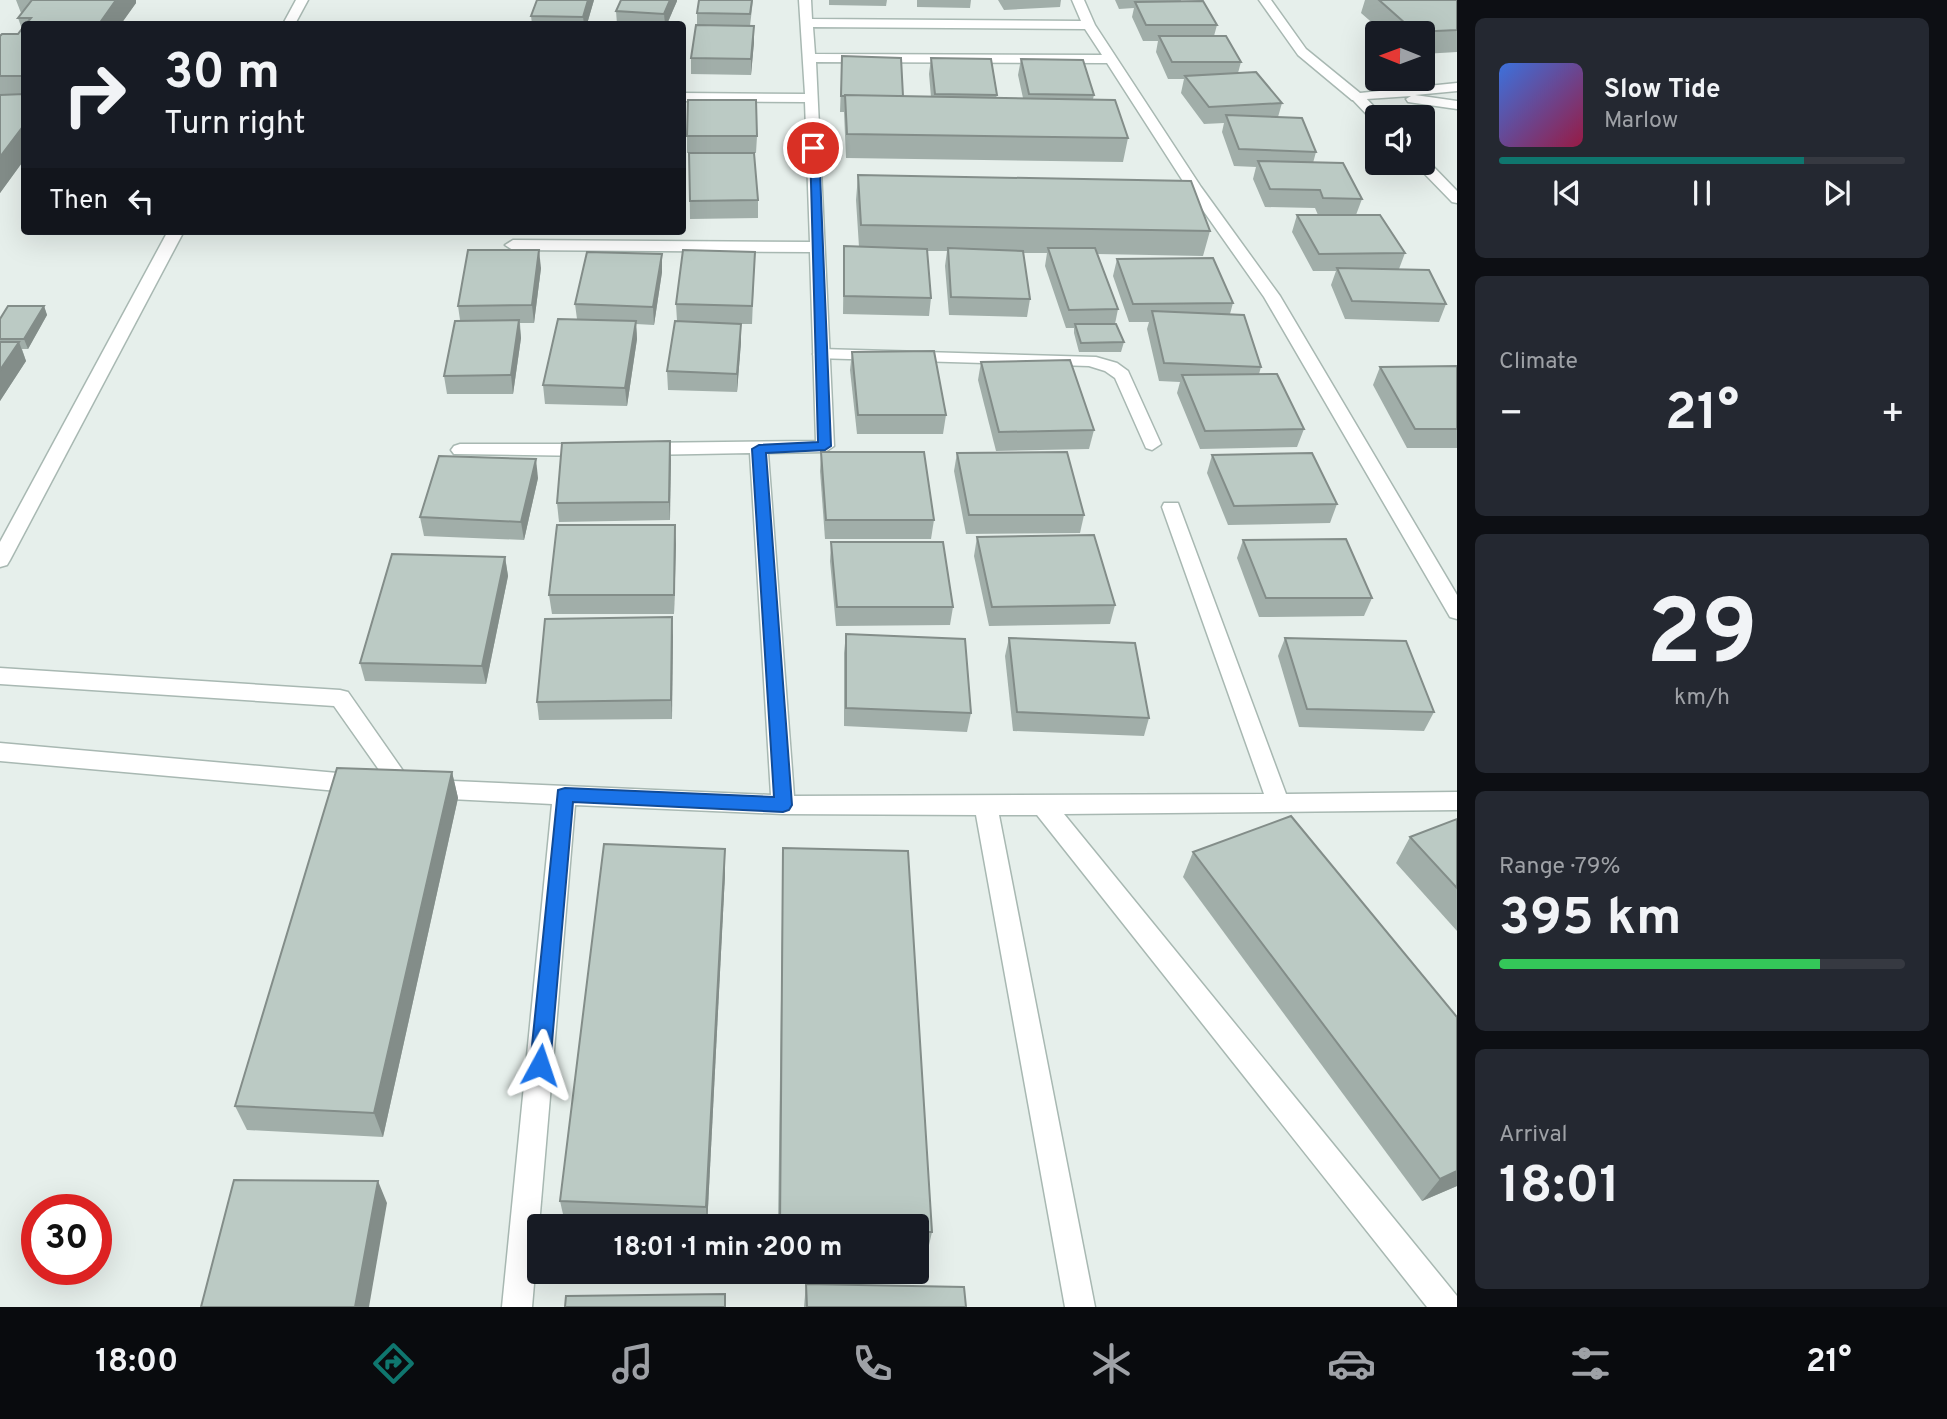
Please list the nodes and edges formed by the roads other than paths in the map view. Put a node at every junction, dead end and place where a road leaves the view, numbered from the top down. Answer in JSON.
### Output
{"nodes":[{"id":1,"x":302,"y":0,"type":"edge"},
{"id":2,"x":805,"y":0,"type":"edge"},
{"id":3,"x":1078,"y":0,"type":"edge"},
{"id":4,"x":1265,"y":0,"type":"edge"},
{"id":5,"x":291,"y":21,"type":"edge"},
{"id":6,"x":807,"y":23,"type":"junction"},
{"id":7,"x":1089,"y":25,"type":"junction"},
{"id":8,"x":809,"y":58,"type":"junction"},
{"id":9,"x":1110,"y":59,"type":"junction"},
{"id":10,"x":1457,"y":87,"type":"edge"},
{"id":11,"x":1387,"y":94,"type":"junction"},
{"id":12,"x":686,"y":97,"type":"edge"},
{"id":13,"x":1357,"y":97,"type":"junction"},
{"id":14,"x":812,"y":98,"type":"junction"},
{"id":15,"x":1365,"y":105,"type":"edge"},
{"id":16,"x":1457,"y":105,"type":"edge"},
{"id":17,"x":1434,"y":175,"type":"edge"},
{"id":18,"x":1457,"y":199,"type":"edge"},
{"id":19,"x":174,"y":235,"type":"edge"},
{"id":20,"x":513,"y":244,"type":"dead end"},
{"id":21,"x":816,"y":247,"type":"junction"},
{"id":22,"x":821,"y":354,"type":"junction"},
{"id":23,"x":1152,"y":444,"type":"dead end"},
{"id":24,"x":759,"y":449,"type":"junction"},
{"id":25,"x":460,"y":450,"type":"dead end"},
{"id":26,"x":1171,"y":507,"type":"dead end"},
{"id":27,"x":0,"y":559,"type":"edge"},
{"id":28,"x":1457,"y":612,"type":"edge"},
{"id":29,"x":0,"y":676,"type":"edge"},
{"id":30,"x":0,"y":752,"type":"edge"},
{"id":31,"x":404,"y":788,"type":"junction"},
{"id":32,"x":565,"y":795,"type":"junction"},
{"id":33,"x":1457,"y":801,"type":"edge"},
{"id":34,"x":1278,"y":802,"type":"junction"},
{"id":35,"x":783,"y":805,"type":"junction"},
{"id":36,"x":1043,"y":805,"type":"junction"},
{"id":37,"x":986,"y":806,"type":"junction"},
{"id":38,"x":517,"y":1307,"type":"edge"},
{"id":39,"x":1080,"y":1307,"type":"edge"},
{"id":40,"x":1446,"y":1307,"type":"edge"}],
"edges":[{"from":1,"to":5,"type":"street"},
{"from":2,"to":6,"type":"street"},
{"from":3,"to":7,"type":"street"},
{"from":4,"to":13,"type":"street"},
{"from":6,"to":7,"type":"street"},
{"from":6,"to":8,"type":"street"},
{"from":7,"to":9,"type":"street"},
{"from":8,"to":9,"type":"street"},
{"from":8,"to":14,"type":"street"},
{"from":9,"to":28,"type":"street"},
{"from":10,"to":11,"type":"street"},
{"from":11,"to":13,"type":"street"},
{"from":11,"to":16,"type":"street"},
{"from":12,"to":14,"type":"street"},
{"from":13,"to":15,"type":"street"},
{"from":14,"to":21,"type":"street"},
{"from":17,"to":18,"type":"street"},
{"from":19,"to":27,"type":"street"},
{"from":20,"to":21,"type":"street"},
{"from":21,"to":22,"type":"street"},
{"from":22,"to":23,"type":"street"},
{"from":22,"to":24,"type":"street"},
{"from":24,"to":25,"type":"street"},
{"from":24,"to":35,"type":"street"},
{"from":26,"to":34,"type":"street"},
{"from":29,"to":31,"type":"street"},
{"from":30,"to":31,"type":"street"},
{"from":31,"to":32,"type":"street"},
{"from":32,"to":35,"type":"street"},
{"from":32,"to":38,"type":"street"},
{"from":33,"to":34,"type":"street"},
{"from":34,"to":36,"type":"street"},
{"from":35,"to":37,"type":"street"},
{"from":36,"to":37,"type":"street"},
{"from":36,"to":40,"type":"street"},
{"from":37,"to":39,"type":"street"}]}
